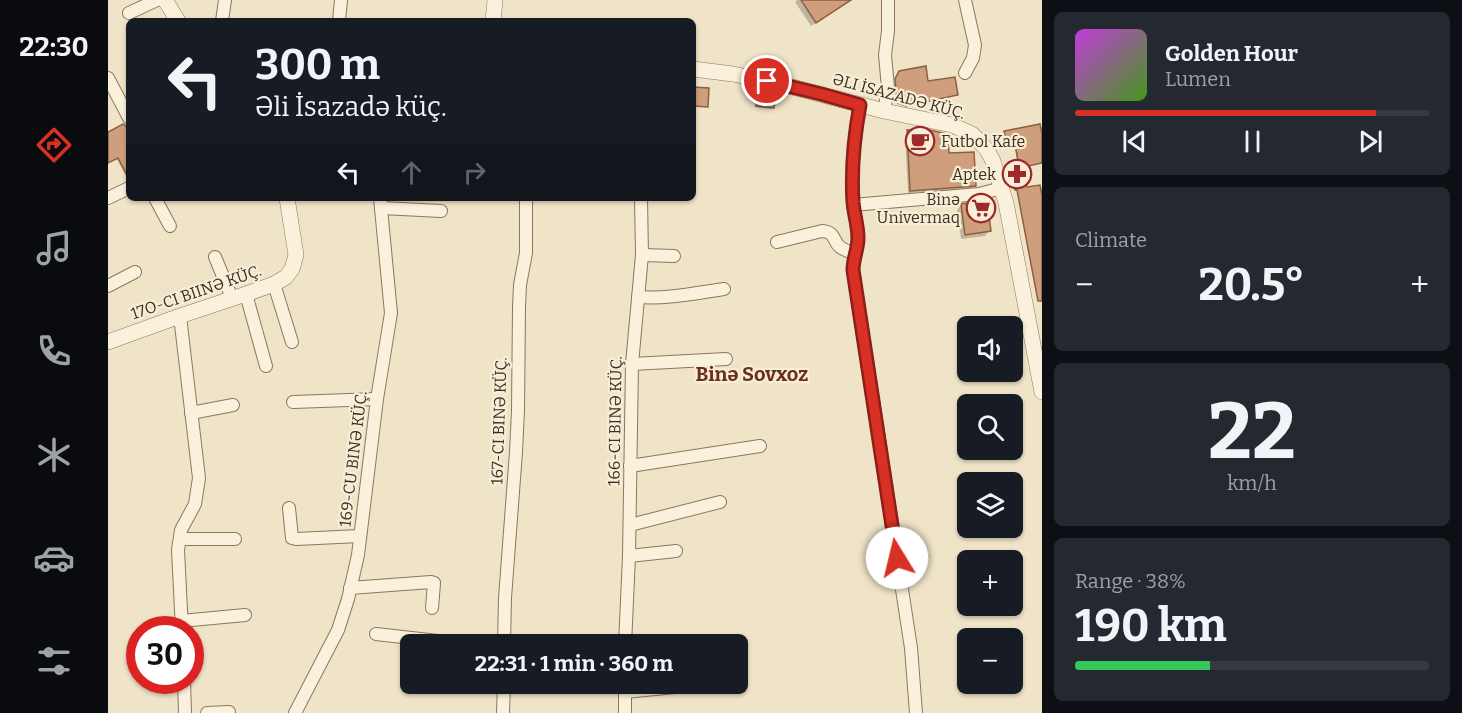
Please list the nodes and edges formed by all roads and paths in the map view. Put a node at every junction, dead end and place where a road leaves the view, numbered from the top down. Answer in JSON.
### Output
{"nodes":[{"id":1,"x":157,"y":0,"type":"edge"},
{"id":2,"x":165,"y":0,"type":"edge"},
{"id":3,"x":225,"y":0,"type":"edge"},
{"id":4,"x":341,"y":0,"type":"edge"},
{"id":5,"x":495,"y":0,"type":"edge"},
{"id":6,"x":888,"y":0,"type":"edge"},
{"id":7,"x":965,"y":0,"type":"edge"},
{"id":8,"x":129,"y":13,"type":"dead end"},
{"id":9,"x":176,"y":18,"type":"edge"},
{"id":10,"x":222,"y":18,"type":"edge"},
{"id":11,"x":339,"y":18,"type":"edge"},
{"id":12,"x":493,"y":18,"type":"edge"},
{"id":13,"x":696,"y":69,"type":"edge"},
{"id":14,"x":965,"y":73,"type":"dead end"},
{"id":15,"x":108,"y":78,"type":"edge"},
{"id":16,"x":860,"y":105,"type":"junction"},
{"id":17,"x":884,"y":111,"type":"junction"},
{"id":18,"x":126,"y":112,"type":"edge"},
{"id":19,"x":126,"y":189,"type":"edge"},
{"id":20,"x":1002,"y":189,"type":"junction"},
{"id":21,"x":108,"y":198,"type":"edge"},
{"id":22,"x":157,"y":201,"type":"edge"},
{"id":23,"x":288,"y":201,"type":"edge"},
{"id":24,"x":526,"y":201,"type":"edge"},
{"id":25,"x":641,"y":201,"type":"edge"},
{"id":26,"x":381,"y":203,"type":"edge"},
{"id":27,"x":853,"y":205,"type":"junction"},
{"id":28,"x":441,"y":211,"type":"dead end"},
{"id":29,"x":170,"y":226,"type":"dead end"},
{"id":30,"x":777,"y":242,"type":"dead end"},
{"id":31,"x":855,"y":254,"type":"junction"},
{"id":32,"x":642,"y":255,"type":"junction"},
{"id":33,"x":674,"y":256,"type":"dead end"},
{"id":34,"x":215,"y":257,"type":"dead end"},
{"id":35,"x":135,"y":272,"type":"dead end"},
{"id":36,"x":274,"y":284,"type":"junction"},
{"id":37,"x":108,"y":286,"type":"edge"},
{"id":38,"x":724,"y":289,"type":"dead end"},
{"id":39,"x":239,"y":296,"type":"junction"},
{"id":40,"x":638,"y":297,"type":"junction"},
{"id":41,"x":180,"y":316,"type":"junction"},
{"id":42,"x":108,"y":342,"type":"edge"},
{"id":43,"x":292,"y":342,"type":"dead end"},
{"id":44,"x":726,"y":359,"type":"dead end"},
{"id":45,"x":632,"y":364,"type":"junction"},
{"id":46,"x":266,"y":366,"type":"dead end"},
{"id":47,"x":1042,"y":392,"type":"edge"},
{"id":48,"x":377,"y":399,"type":"junction"},
{"id":49,"x":293,"y":402,"type":"dead end"},
{"id":50,"x":233,"y":405,"type":"dead end"},
{"id":51,"x":191,"y":413,"type":"junction"},
{"id":52,"x":760,"y":446,"type":"dead end"},
{"id":53,"x":630,"y":466,"type":"junction"},
{"id":54,"x":720,"y":502,"type":"dead end"},
{"id":55,"x":289,"y":508,"type":"dead end"},
{"id":56,"x":630,"y":525,"type":"junction"},
{"id":57,"x":360,"y":536,"type":"junction"},
{"id":58,"x":180,"y":539,"type":"junction"},
{"id":59,"x":235,"y":539,"type":"dead end"},
{"id":60,"x":676,"y":551,"type":"dead end"},
{"id":61,"x":630,"y":556,"type":"junction"},
{"id":62,"x":350,"y":588,"type":"junction"},
{"id":63,"x":432,"y":608,"type":"dead end"},
{"id":64,"x":245,"y":615,"type":"dead end"},
{"id":65,"x":182,"y":616,"type":"edge"},
{"id":66,"x":204,"y":622,"type":"edge"},
{"id":67,"x":375,"y":634,"type":"dead end"},
{"id":68,"x":504,"y":634,"type":"edge"},
{"id":69,"x":626,"y":634,"type":"edge"},
{"id":70,"x":400,"y":637,"type":"edge"},
{"id":71,"x":184,"y":694,"type":"edge"},
{"id":72,"x":504,"y":694,"type":"edge"},
{"id":73,"x":625,"y":694,"type":"edge"},
{"id":74,"x":230,"y":712,"type":"edge"},
{"id":75,"x":185,"y":713,"type":"edge"},
{"id":76,"x":207,"y":713,"type":"edge"},
{"id":77,"x":295,"y":713,"type":"edge"},
{"id":78,"x":503,"y":713,"type":"edge"},
{"id":79,"x":625,"y":713,"type":"edge"},
{"id":80,"x":916,"y":713,"type":"edge"}],
"edges":[{"from":1,"to":8,"type":"street"},
{"from":2,"to":9,"type":"street"},
{"from":3,"to":10,"type":"street"},
{"from":4,"to":11,"type":"street"},
{"from":5,"to":12,"type":"street"},
{"from":6,"to":17,"type":"street"},
{"from":7,"to":14,"type":"street"},
{"from":13,"to":16,"type":"street","name":"ƏLI İSAZADƏ KÜÇ."},
{"from":15,"to":18,"type":"street"},
{"from":16,"to":17,"type":"street","name":"ƏLI İSAZADƏ KÜÇ."},
{"from":16,"to":27,"type":"street"},
{"from":17,"to":20,"type":"street","name":"ƏLI İSAZADƏ KÜÇ."},
{"from":19,"to":21,"type":"street"},
{"from":20,"to":27,"type":"street"},
{"from":20,"to":47,"type":"street","name":"ƏLI İSAZADƏ KÜÇ."},
{"from":22,"to":29,"type":"street"},
{"from":23,"to":36,"type":"street","name":"17O-CI BIINƏ KÜÇ."},
{"from":24,"to":68,"type":"street","name":"167-CI BINƏ KÜÇ."},
{"from":25,"to":32,"type":"street"},
{"from":26,"to":28,"type":"street"},
{"from":26,"to":48,"type":"street","name":"169-CU BINƏ KÜÇ."},
{"from":27,"to":31,"type":"street"},
{"from":30,"to":31,"type":"street"},
{"from":31,"to":80,"type":"street"},
{"from":32,"to":33,"type":"street"},
{"from":32,"to":40,"type":"street"},
{"from":34,"to":39,"type":"street"},
{"from":35,"to":37,"type":"street"},
{"from":36,"to":39,"type":"street","name":"17O-CI BIINƏ KÜÇ."},
{"from":36,"to":43,"type":"street"},
{"from":38,"to":40,"type":"street"},
{"from":39,"to":41,"type":"street","name":"17O-CI BIINƏ KÜÇ."},
{"from":39,"to":46,"type":"street"},
{"from":40,"to":45,"type":"street"},
{"from":41,"to":42,"type":"street","name":"17O-CI BIINƏ KÜÇ."},
{"from":41,"to":51,"type":"street"},
{"from":44,"to":45,"type":"street"},
{"from":45,"to":53,"type":"street"},
{"from":48,"to":49,"type":"street"},
{"from":48,"to":57,"type":"street","name":"169-CU BINƏ KÜÇ."},
{"from":50,"to":51,"type":"street"},
{"from":51,"to":58,"type":"street"},
{"from":52,"to":53,"type":"street"},
{"from":53,"to":56,"type":"street"},
{"from":54,"to":56,"type":"street"},
{"from":55,"to":57,"type":"street"},
{"from":56,"to":61,"type":"street"},
{"from":57,"to":62,"type":"street","name":"169-CU BINƏ KÜÇ."},
{"from":58,"to":59,"type":"street"},
{"from":58,"to":65,"type":"street"},
{"from":60,"to":61,"type":"street"},
{"from":61,"to":69,"type":"street"},
{"from":62,"to":63,"type":"street"},
{"from":62,"to":77,"type":"street","name":"169-CU BINƏ KÜÇ."},
{"from":64,"to":66,"type":"street"},
{"from":67,"to":70,"type":"street"},
{"from":71,"to":75,"type":"street"},
{"from":72,"to":78,"type":"street"},
{"from":73,"to":79,"type":"street"},
{"from":74,"to":76,"type":"street"}]}
